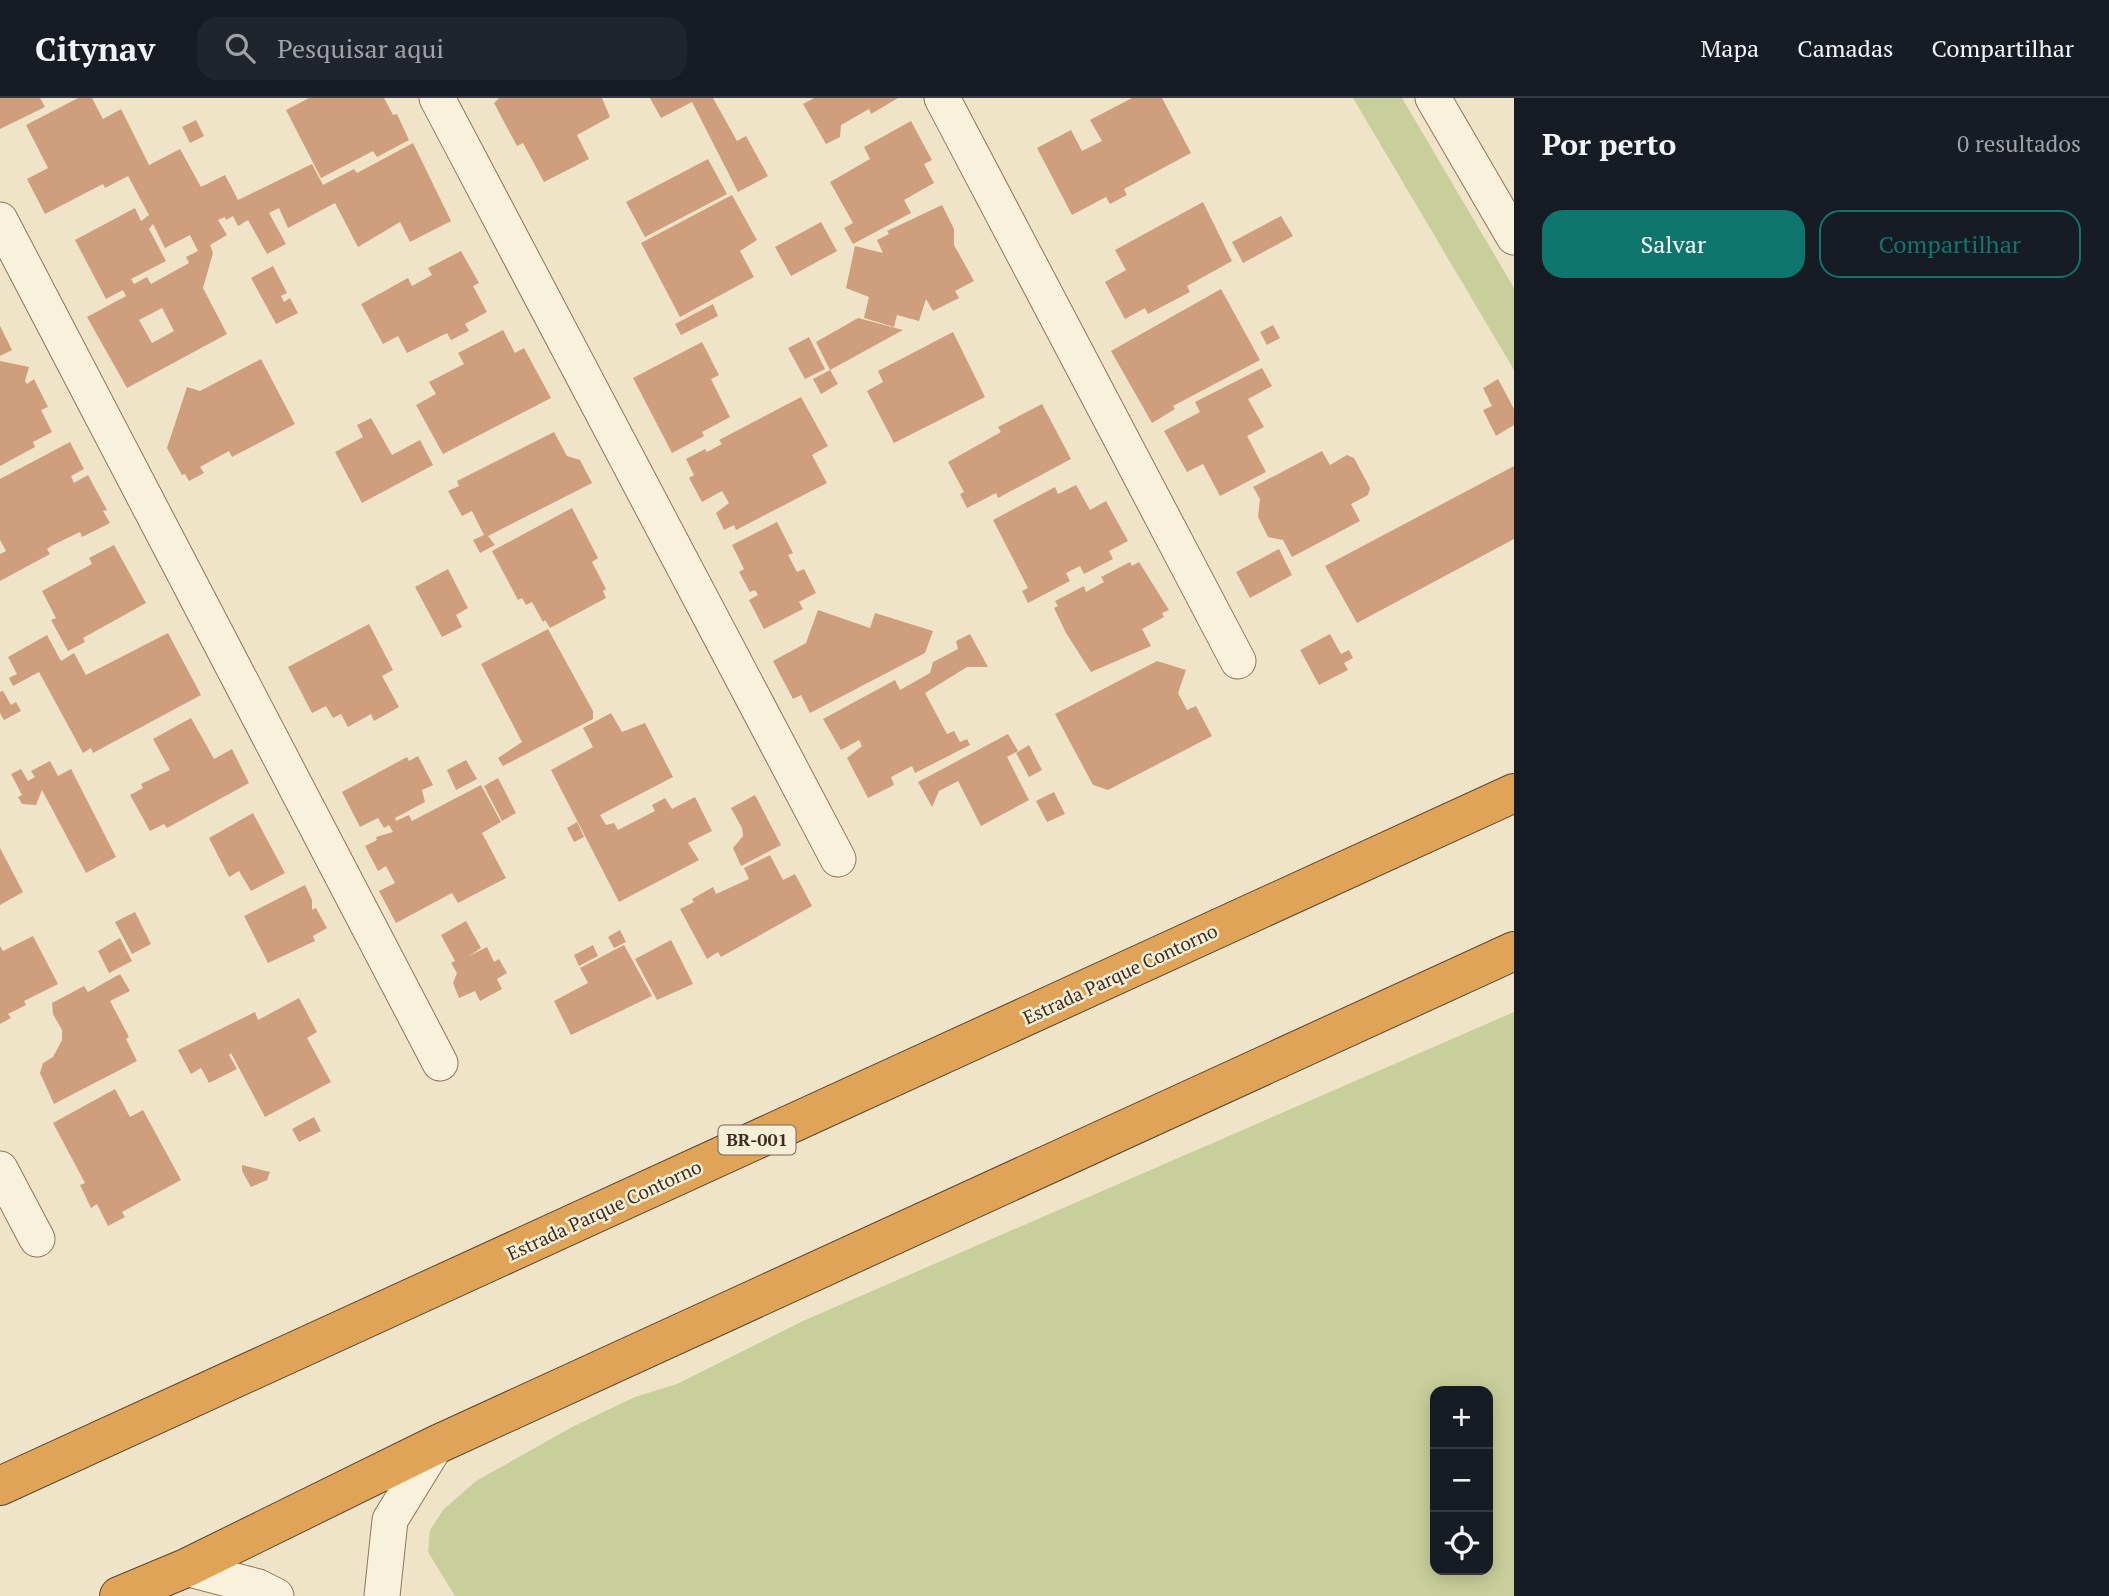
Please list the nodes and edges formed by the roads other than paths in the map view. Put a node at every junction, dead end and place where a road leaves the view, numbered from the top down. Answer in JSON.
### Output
{"nodes":[{"id":1,"x":437,"y":98,"type":"edge"},
{"id":2,"x":942,"y":98,"type":"edge"},
{"id":3,"x":1433,"y":98,"type":"edge"},
{"id":4,"x":0,"y":220,"type":"edge"},
{"id":5,"x":1514,"y":237,"type":"edge"},
{"id":6,"x":1238,"y":661,"type":"dead end"},
{"id":7,"x":1514,"y":793,"type":"edge"},
{"id":8,"x":838,"y":859,"type":"dead end"},
{"id":9,"x":1514,"y":951,"type":"edge"},
{"id":10,"x":440,"y":1063,"type":"dead end"},
{"id":11,"x":0,"y":1169,"type":"edge"},
{"id":12,"x":37,"y":1239,"type":"dead end"},
{"id":13,"x":436,"y":1445,"type":"junction"},
{"id":14,"x":0,"y":1486,"type":"edge"},
{"id":15,"x":186,"y":1567,"type":"junction"},
{"id":16,"x":120,"y":1596,"type":"edge"},
{"id":17,"x":276,"y":1596,"type":"edge"},
{"id":18,"x":382,"y":1596,"type":"edge"}],
"edges":[{"from":1,"to":8,"type":"street"},
{"from":2,"to":6,"type":"street"},
{"from":3,"to":5,"type":"street"},
{"from":4,"to":10,"type":"street"},
{"from":7,"to":14,"type":"highway","name":"Estrada Parque Contorno","number":"BR-001"},
{"from":9,"to":13,"type":"highway"},
{"from":11,"to":12,"type":"street"},
{"from":13,"to":15,"type":"highway"},
{"from":13,"to":18,"type":"street"},
{"from":15,"to":16,"type":"highway"},
{"from":15,"to":17,"type":"street"}]}
